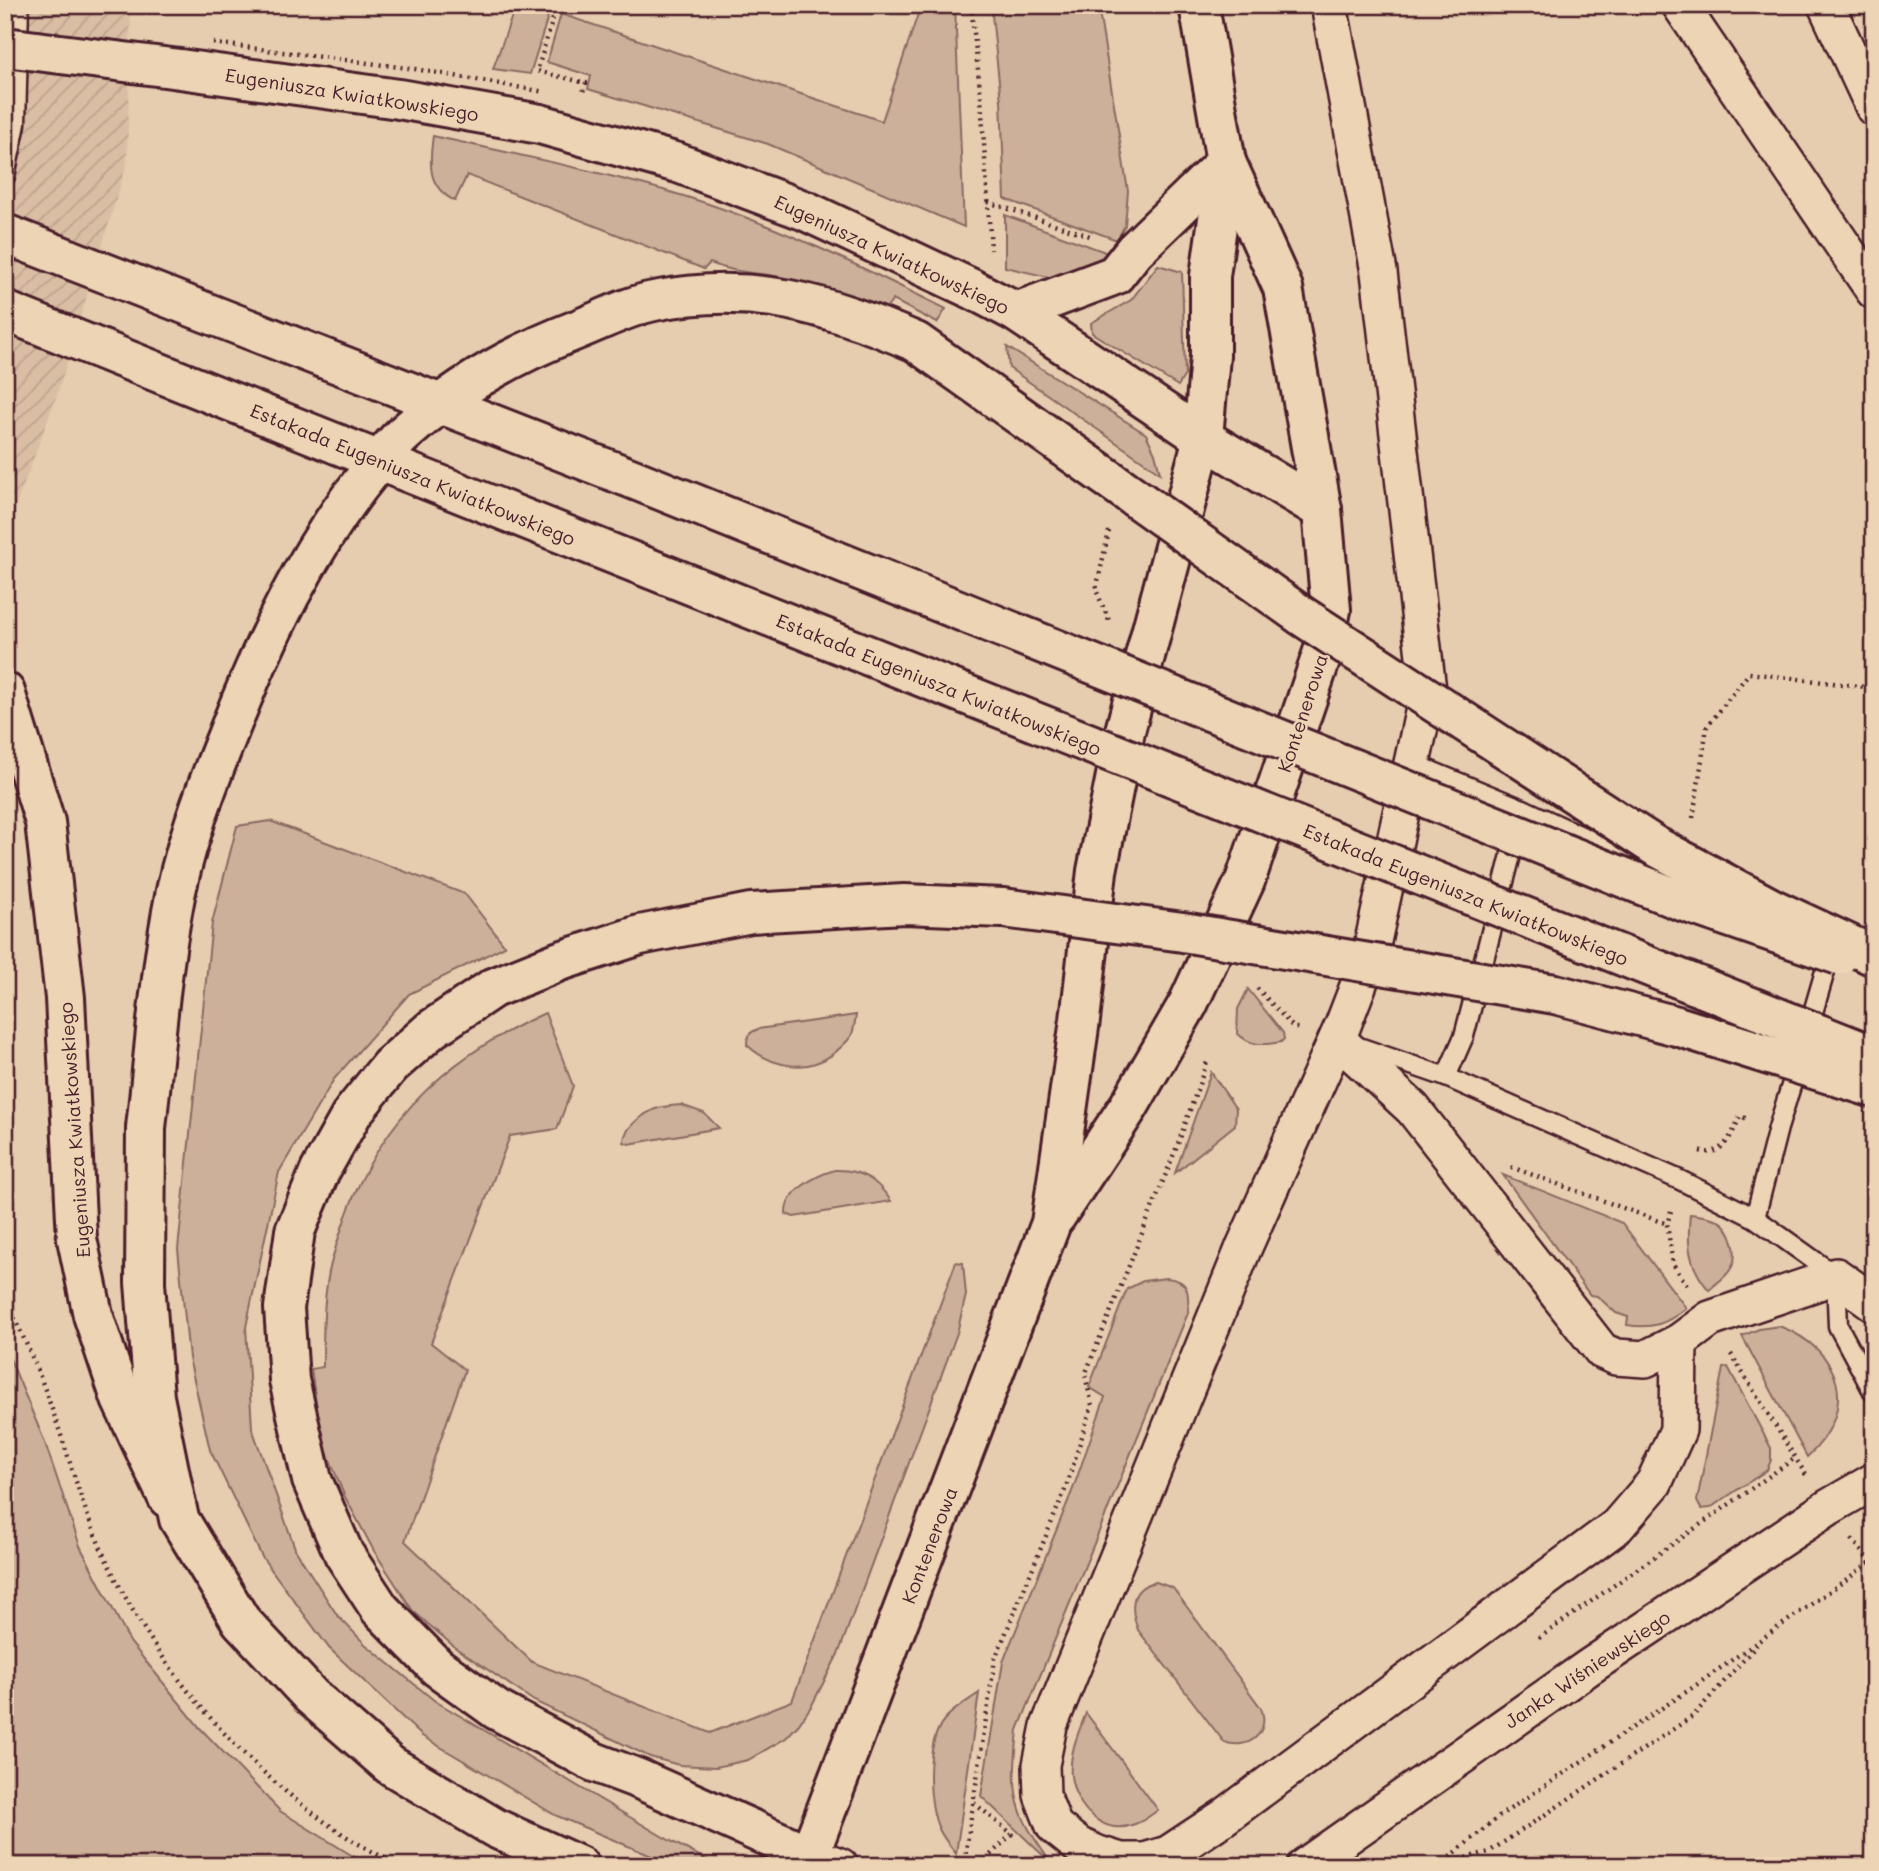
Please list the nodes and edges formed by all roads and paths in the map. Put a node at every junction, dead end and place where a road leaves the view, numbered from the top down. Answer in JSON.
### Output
{"nodes":[{"id":1,"x":19,"y":5,"type":"edge"},
{"id":2,"x":557,"y":5,"type":"edge"},
{"id":3,"x":971,"y":5,"type":"edge"},
{"id":4,"x":1199,"y":5,"type":"edge"},
{"id":5,"x":1329,"y":5,"type":"edge"},
{"id":6,"x":1680,"y":5,"type":"edge"},
{"id":7,"x":1826,"y":5,"type":"edge"},
{"id":8,"x":210,"y":42,"type":"dead end"},
{"id":9,"x":5,"y":47,"type":"edge"},
{"id":10,"x":586,"y":83,"type":"dead end"},
{"id":11,"x":542,"y":108,"type":"junction"},
{"id":12,"x":1874,"y":108,"type":"edge"},
{"id":13,"x":1226,"y":162,"type":"junction"},
{"id":14,"x":5,"y":176,"type":"edge"},
{"id":15,"x":5,"y":234,"type":"edge"},
{"id":16,"x":991,"y":250,"type":"dead end"},
{"id":17,"x":1874,"y":291,"type":"edge"},
{"id":18,"x":5,"y":311,"type":"edge"},
{"id":19,"x":1016,"y":312,"type":"junction"},
{"id":20,"x":1202,"y":438,"type":"junction"},
{"id":21,"x":1322,"y":510,"type":"junction"},
{"id":22,"x":1874,"y":688,"type":"edge"},
{"id":23,"x":5,"y":692,"type":"edge"},
{"id":24,"x":1707,"y":727,"type":"dead end"},
{"id":25,"x":1412,"y":763,"type":"junction"},
{"id":26,"x":1523,"y":809,"type":"junction"},
{"id":27,"x":1874,"y":956,"type":"edge"},
{"id":28,"x":1874,"y":967,"type":"edge"},
{"id":29,"x":1337,"y":1039,"type":"junction"},
{"id":30,"x":1874,"y":1056,"type":"edge"},
{"id":31,"x":1446,"y":1077,"type":"junction"},
{"id":32,"x":1874,"y":1088,"type":"edge"},
{"id":33,"x":1501,"y":1163,"type":"dead end"},
{"id":34,"x":1755,"y":1218,"type":"junction"},
{"id":35,"x":1051,"y":1223,"type":"junction"},
{"id":36,"x":1667,"y":1224,"type":"dead end"},
{"id":37,"x":1836,"y":1276,"type":"junction"},
{"id":38,"x":5,"y":1298,"type":"edge"},
{"id":39,"x":1874,"y":1303,"type":"edge"},
{"id":40,"x":1679,"y":1342,"type":"junction"},
{"id":41,"x":1874,"y":1393,"type":"edge"},
{"id":42,"x":1874,"y":1481,"type":"edge"},
{"id":43,"x":178,"y":1518,"type":"junction"},
{"id":44,"x":1872,"y":1563,"type":"edge"},
{"id":45,"x":1763,"y":1638,"type":"junction"},
{"id":46,"x":974,"y":1803,"type":"dead end"},
{"id":47,"x":818,"y":1862,"type":"edge"},
{"id":48,"x":964,"y":1864,"type":"dead end"},
{"id":49,"x":1441,"y":1864,"type":"edge"},
{"id":50,"x":399,"y":1866,"type":"edge"},
{"id":51,"x":579,"y":1866,"type":"edge"},
{"id":52,"x":1305,"y":1866,"type":"edge"}],
"edges":[{"from":1,"to":14,"type":"lane"},
{"from":2,"to":10,"type":"path"},
{"from":3,"to":16,"type":"path"},
{"from":4,"to":13,"type":"main road","name":"Kontenerowa"},
{"from":5,"to":25,"type":"street"},
{"from":6,"to":17,"type":"street"},
{"from":7,"to":12,"type":"street"},
{"from":8,"to":11,"type":"path","bridge":true},
{"from":9,"to":11,"type":"main road","name":"Eugeniusza Kwiatkowskiego","bridge":true},
{"from":11,"to":19,"type":"main road","name":"Eugeniusza Kwiatkowskiego"},
{"from":13,"to":19,"type":"main road"},
{"from":13,"to":20,"type":"main road","name":"Kontenerowa"},
{"from":13,"to":21,"type":"main road","name":"Kontenerowa"},
{"from":15,"to":28,"type":"main road","bridge":true},
{"from":18,"to":30,"type":"main road","name":"Estakada Eugeniusza Kwiatkowskiego","bridge":true},
{"from":19,"to":20,"type":"main road","name":"Eugeniusza Kwiatkowskiego"},
{"from":20,"to":21,"type":"main road","name":"Eugeniusza Kwiatkowskiego"},
{"from":20,"to":35,"type":"main road","name":"Kontenerowa"},
{"from":21,"to":35,"type":"main road","name":"Kontenerowa"},
{"from":22,"to":24,"type":"path"},
{"from":23,"to":43,"type":"main road","name":"Eugeniusza Kwiatkowskiego"},
{"from":25,"to":26,"type":"lane"},
{"from":25,"to":29,"type":"street"},
{"from":26,"to":31,"type":"lane"},
{"from":26,"to":34,"type":"lane"},
{"from":27,"to":43,"type":"main road","bridge":true},
{"from":29,"to":31,"type":"lane"},
{"from":29,"to":40,"type":"street"},
{"from":29,"to":40,"type":"street"},
{"from":31,"to":34,"type":"lane"},
{"from":32,"to":47,"type":"main road","bridge":true},
{"from":33,"to":36,"type":"path"},
{"from":34,"to":37,"type":"lane"},
{"from":35,"to":47,"type":"main road","name":"Kontenerowa"},
{"from":37,"to":39,"type":"street"},
{"from":37,"to":40,"type":"street"},
{"from":37,"to":41,"type":"lane"},
{"from":38,"to":50,"type":"path"},
{"from":42,"to":52,"type":"street","name":"Janka Wiśniewskiego"},
{"from":43,"to":51,"type":"main road","name":"Eugeniusza Kwiatkowskiego"},
{"from":44,"to":45,"type":"path"},
{"from":45,"to":49,"type":"path"},
{"from":45,"to":49,"type":"path"},
{"from":46,"to":48,"type":"path"}]}
